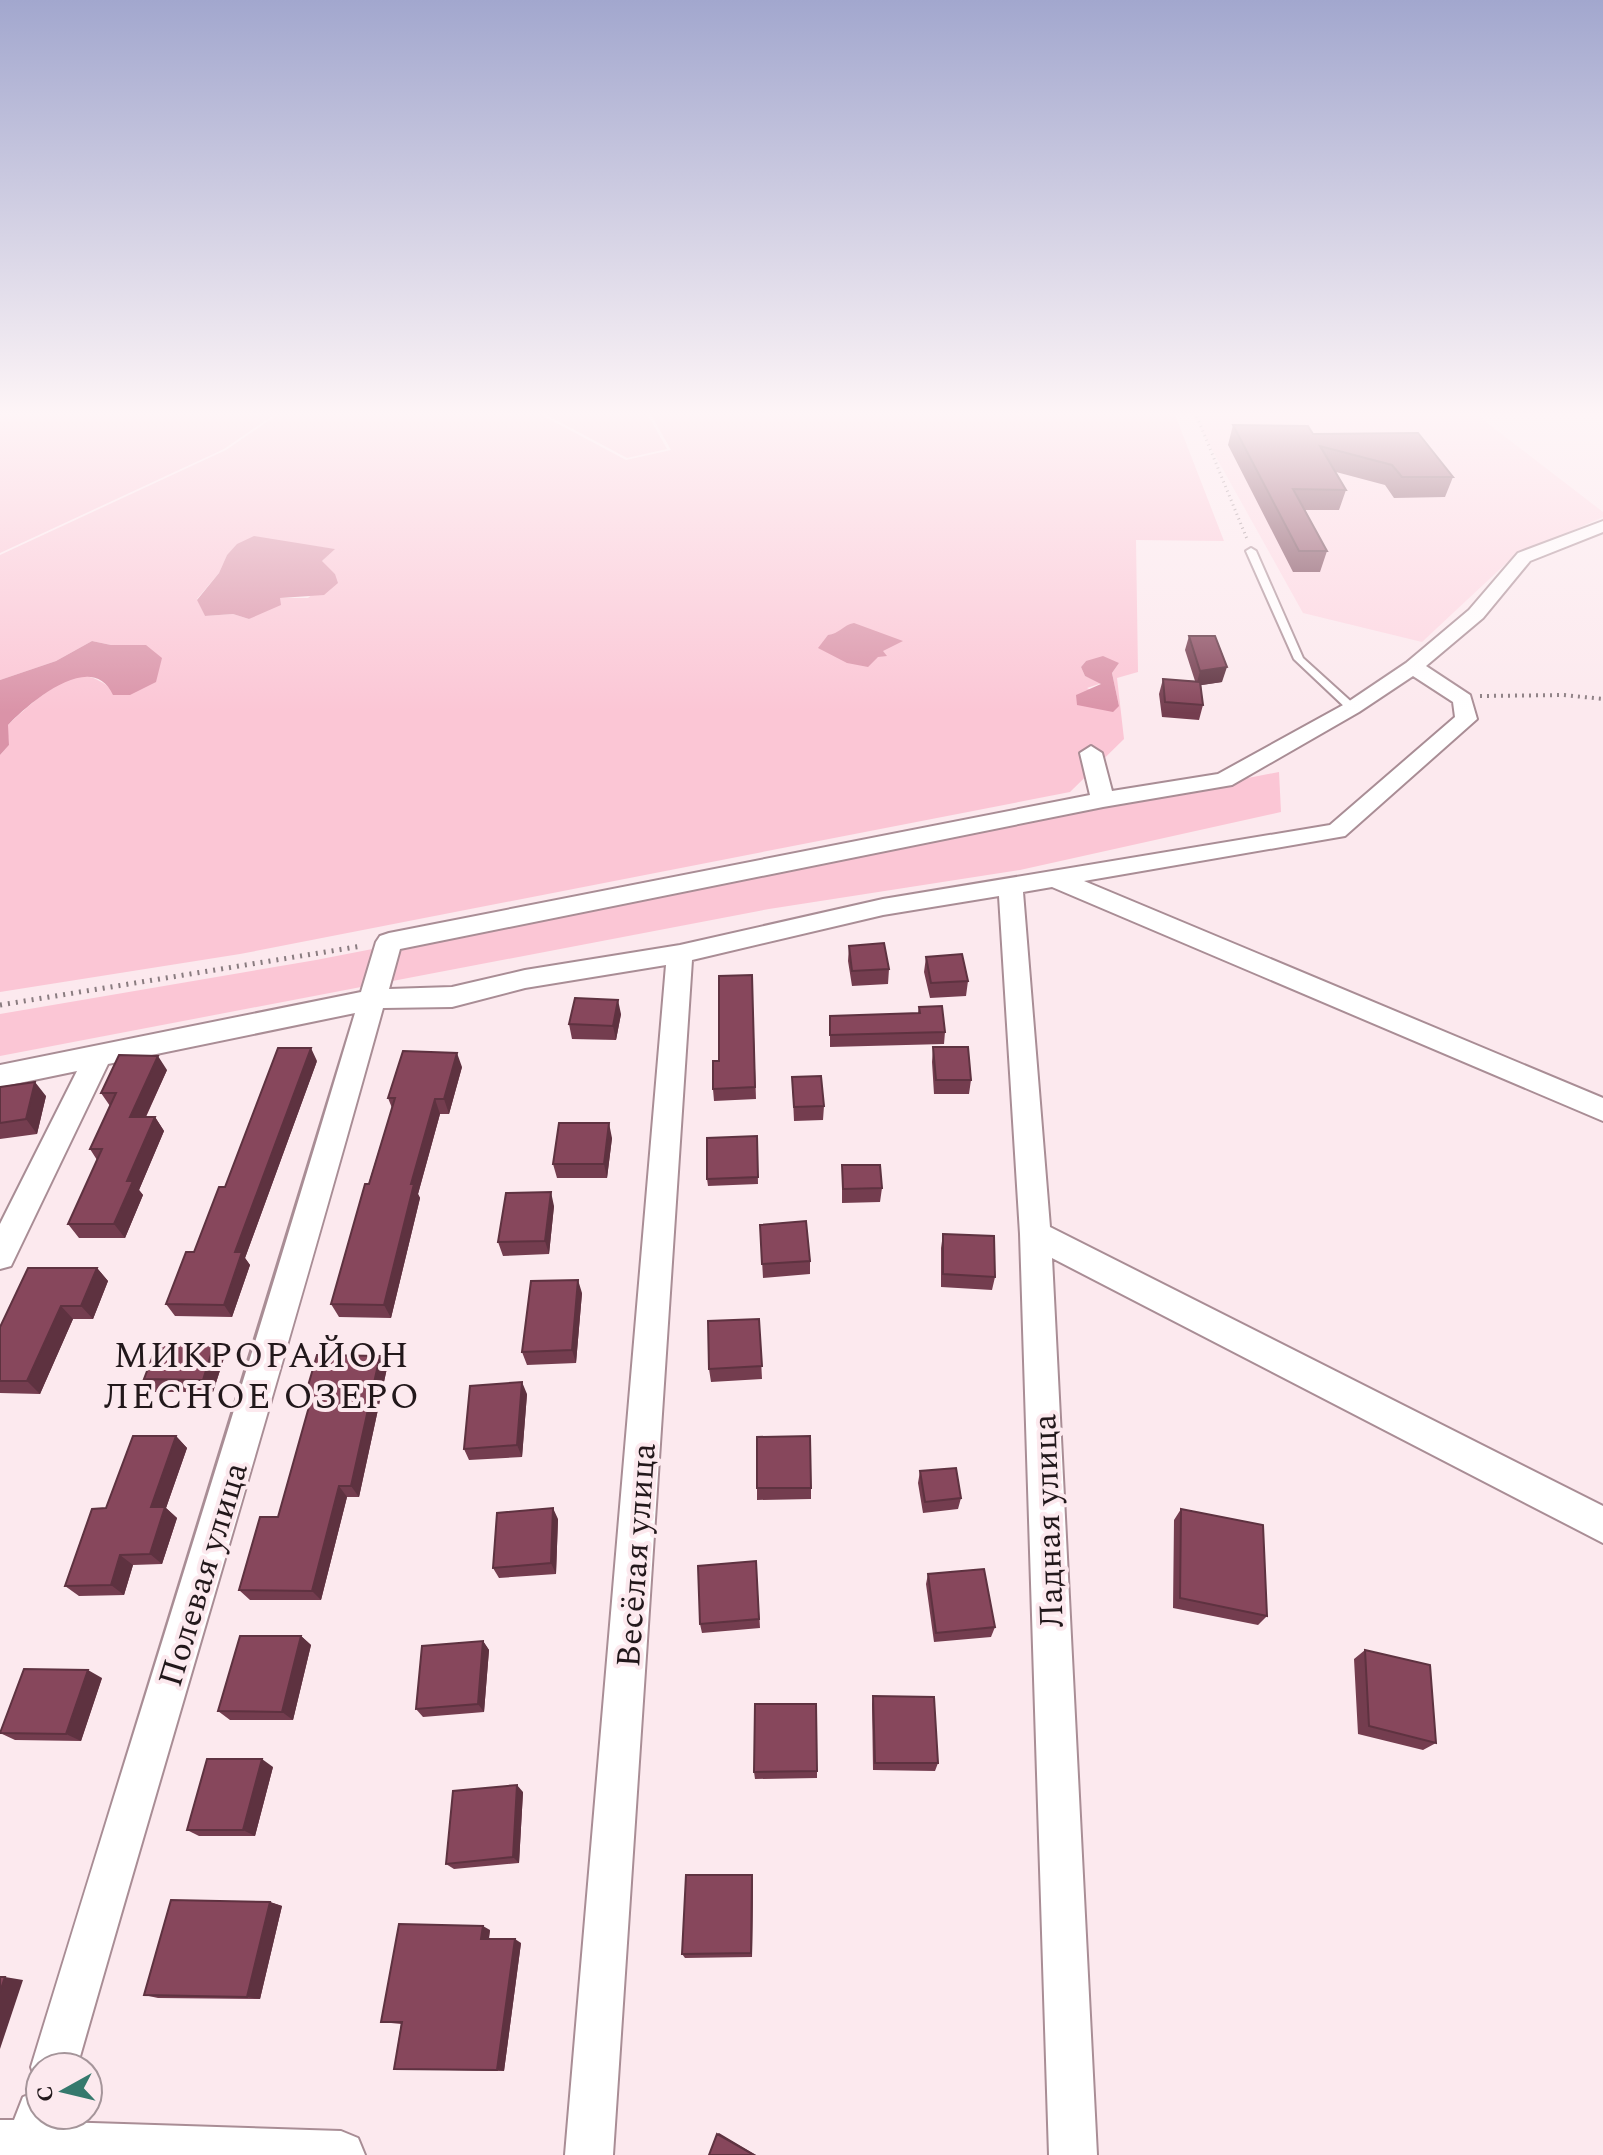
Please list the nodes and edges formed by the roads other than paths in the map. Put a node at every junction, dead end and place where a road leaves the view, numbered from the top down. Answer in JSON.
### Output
{"nodes":[{"id":1,"x":1603,"y":526,"type":"edge"},
{"id":2,"x":1251,"y":551,"type":"road end"},
{"id":3,"x":1413,"y":667,"type":"junction"},
{"id":4,"x":1352,"y":708,"type":"junction"},
{"id":5,"x":1091,"y":753,"type":"dead end"},
{"id":6,"x":1103,"y":800,"type":"junction"},
{"id":7,"x":1050,"y":877,"type":"junction"},
{"id":8,"x":1011,"y":888,"type":"junction"},
{"id":9,"x":680,"y":954,"type":"junction"},
{"id":10,"x":374,"y":999,"type":"junction"},
{"id":11,"x":98,"y":1056,"type":"junction"},
{"id":12,"x":0,"y":1076,"type":"edge"},
{"id":13,"x":1603,"y":1110,"type":"edge"},
{"id":14,"x":1035,"y":1234,"type":"junction"},
{"id":15,"x":0,"y":1256,"type":"edge"},
{"id":16,"x":1603,"y":1525,"type":"edge"},
{"id":17,"x":59,"y":2051,"type":"edge"},
{"id":18,"x":23,"y":2135,"type":"edge"},
{"id":19,"x":341,"y":2155,"type":"edge"},
{"id":20,"x":589,"y":2155,"type":"edge"},
{"id":21,"x":1073,"y":2155,"type":"edge"}],
"edges":[{"from":1,"to":3,"type":"street"},
{"from":2,"to":4,"type":"lane"},
{"from":3,"to":4,"type":"street"},
{"from":3,"to":7,"type":"street"},
{"from":4,"to":6,"type":"street"},
{"from":5,"to":6,"type":"street"},
{"from":6,"to":10,"type":"street","name":"Полевая улица"},
{"from":7,"to":8,"type":"street"},
{"from":7,"to":13,"type":"street"},
{"from":8,"to":9,"type":"street"},
{"from":8,"to":14,"type":"street","name":"Ладная улица"},
{"from":9,"to":10,"type":"street"},
{"from":9,"to":20,"type":"street","name":"Весёлая улица"},
{"from":10,"to":11,"type":"street"},
{"from":10,"to":17,"type":"street","name":"Полевая улица"},
{"from":11,"to":12,"type":"street"},
{"from":11,"to":15,"type":"street"},
{"from":14,"to":16,"type":"street"},
{"from":14,"to":21,"type":"street","name":"Ладная улица"},
{"from":18,"to":19,"type":"street"}]}
